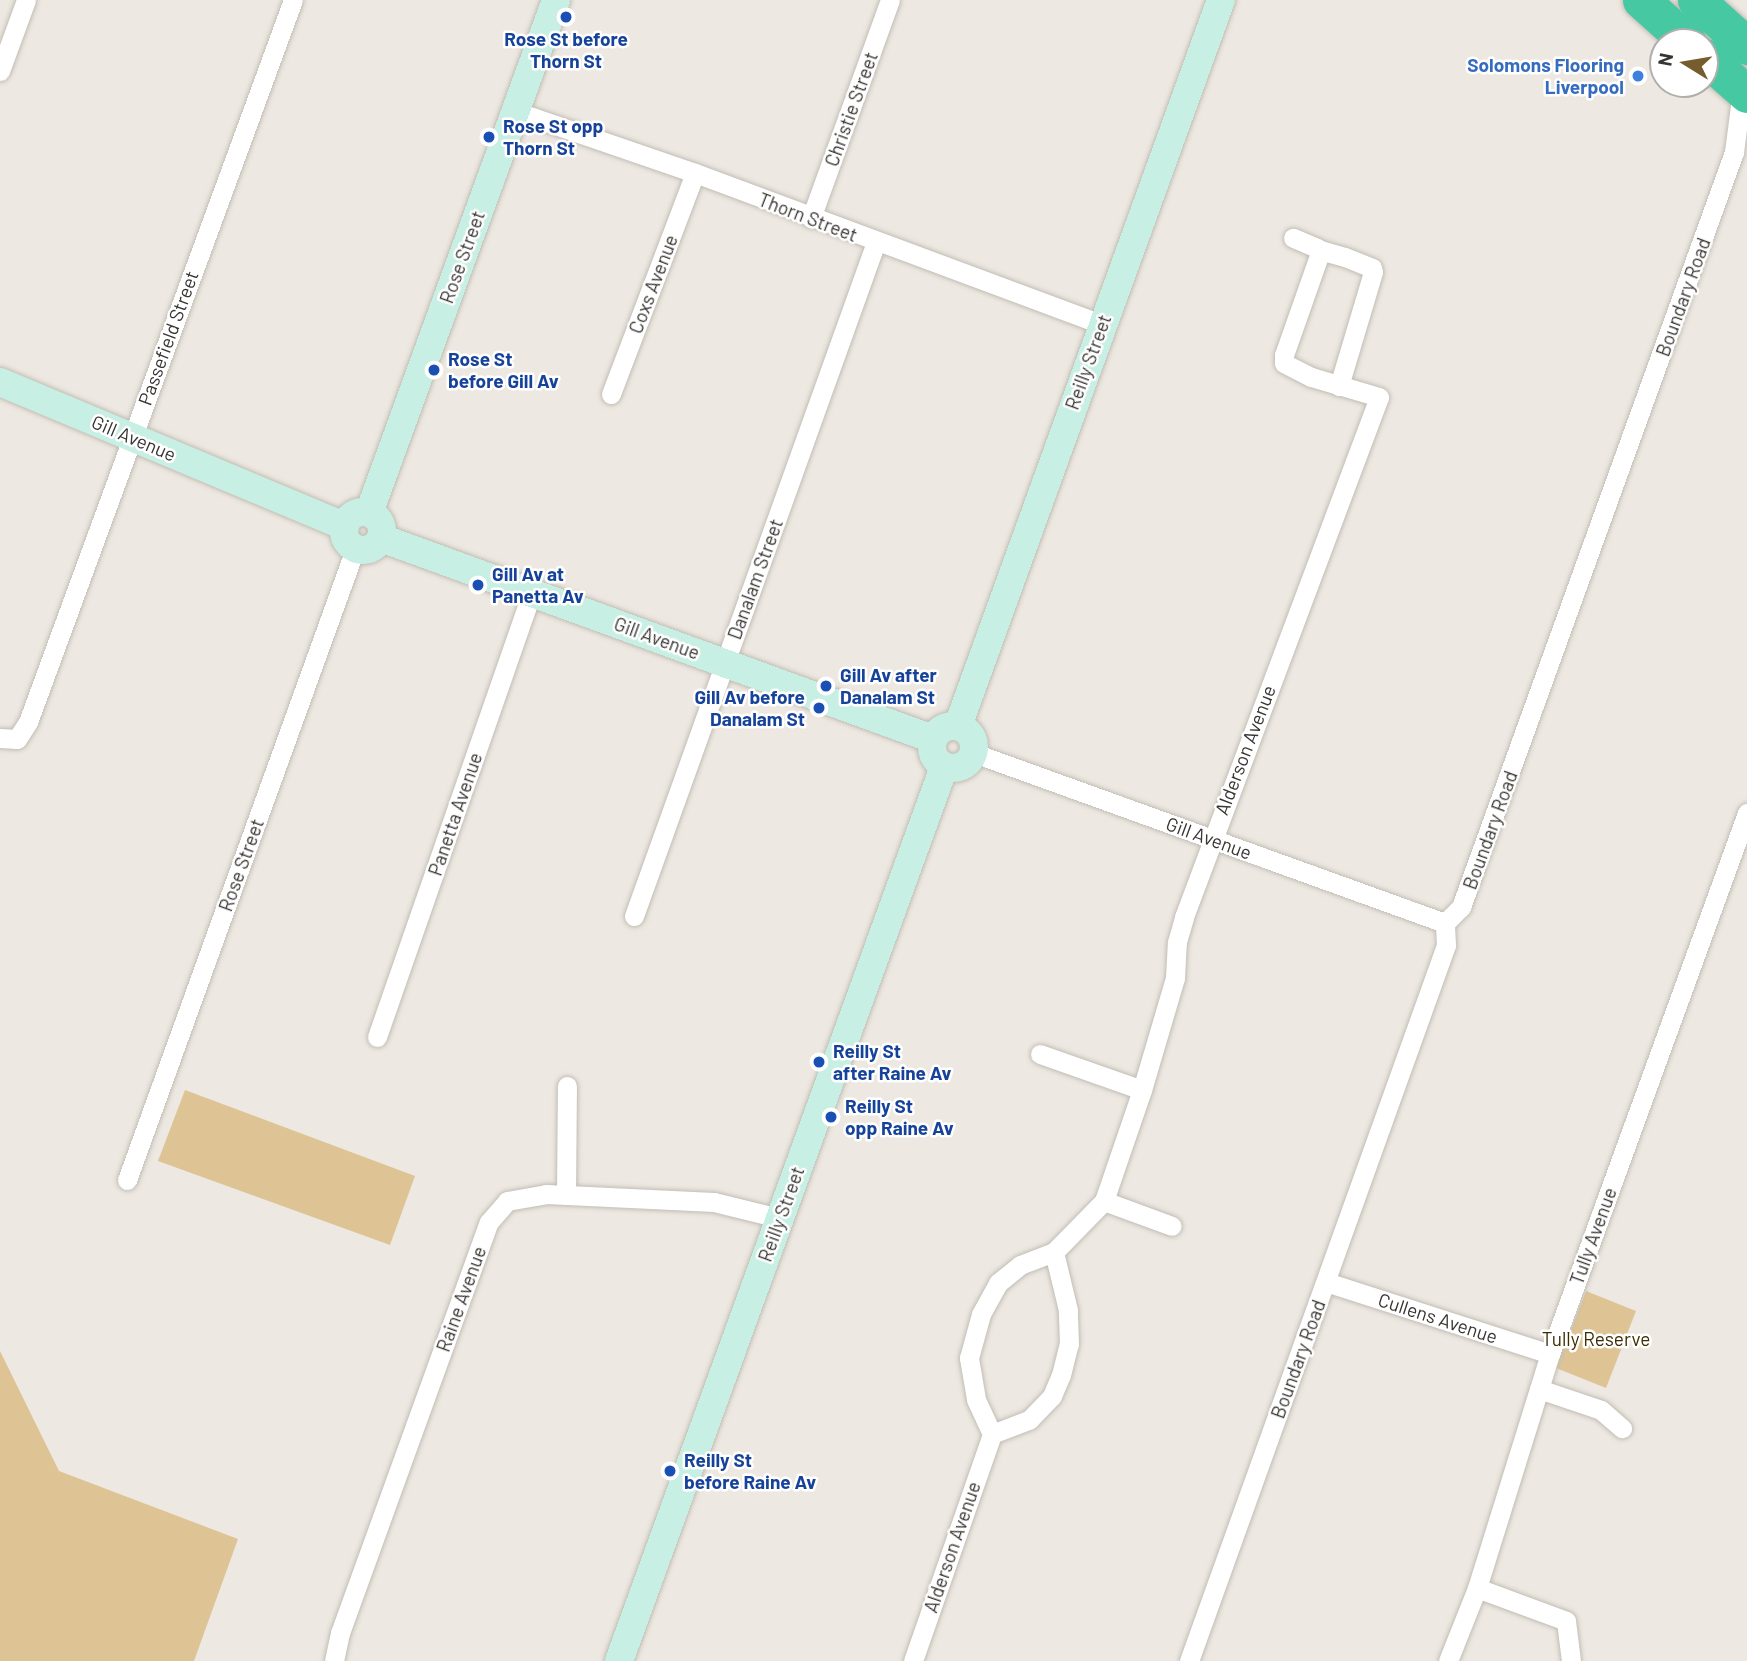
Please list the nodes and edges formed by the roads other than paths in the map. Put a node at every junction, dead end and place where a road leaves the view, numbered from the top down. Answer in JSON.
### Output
{"nodes":[{"id":1,"x":26,"y":0,"type":"edge"},
{"id":2,"x":293,"y":0,"type":"edge"},
{"id":3,"x":556,"y":0,"type":"edge"},
{"id":4,"x":890,"y":0,"type":"edge"},
{"id":5,"x":1220,"y":0,"type":"edge"},
{"id":6,"x":1641,"y":0,"type":"edge"},
{"id":7,"x":1696,"y":0,"type":"edge"},
{"id":8,"x":1672,"y":28,"type":"edge"},
{"id":9,"x":1747,"y":46,"type":"edge"},
{"id":10,"x":1719,"y":69,"type":"edge"},
{"id":11,"x":0,"y":71,"type":"edge"},
{"id":12,"x":1745,"y":92,"type":"edge"},
{"id":13,"x":515,"y":111,"type":"junction"},
{"id":14,"x":1741,"y":145,"type":"edge"},
{"id":15,"x":695,"y":173,"type":"junction"},
{"id":16,"x":811,"y":218,"type":"junction"},
{"id":17,"x":1293,"y":238,"type":"dead end"},
{"id":18,"x":876,"y":242,"type":"junction"},
{"id":19,"x":1320,"y":250,"type":"junction"},
{"id":20,"x":1101,"y":324,"type":"junction"},
{"id":21,"x":0,"y":382,"type":"edge"},
{"id":22,"x":1339,"y":386,"type":"junction"},
{"id":23,"x":611,"y":394,"type":"dead end"},
{"id":24,"x":131,"y":438,"type":"junction"},
{"id":25,"x":363,"y":531,"type":"junction"},
{"id":26,"x":532,"y":592,"type":"junction"},
{"id":27,"x":725,"y":663,"type":"junction"},
{"id":28,"x":958,"y":726,"type":"junction"},
{"id":29,"x":0,"y":738,"type":"edge"},
{"id":30,"x":933,"y":739,"type":"junction"},
{"id":31,"x":974,"y":753,"type":"junction"},
{"id":32,"x":944,"y":767,"type":"junction"},
{"id":33,"x":1747,"y":813,"type":"edge"},
{"id":34,"x":1211,"y":839,"type":"junction"},
{"id":35,"x":634,"y":916,"type":"dead end"},
{"id":36,"x":1445,"y":923,"type":"junction"},
{"id":37,"x":377,"y":1037,"type":"dead end"},
{"id":38,"x":1040,"y":1054,"type":"dead end"},
{"id":39,"x":567,"y":1086,"type":"dead end"},
{"id":40,"x":1142,"y":1090,"type":"junction"},
{"id":41,"x":127,"y":1180,"type":"dead end"},
{"id":42,"x":566,"y":1195,"type":"junction"},
{"id":43,"x":1104,"y":1201,"type":"junction"},
{"id":44,"x":779,"y":1218,"type":"junction"},
{"id":45,"x":1172,"y":1226,"type":"dead end"},
{"id":46,"x":1054,"y":1252,"type":"junction"},
{"id":47,"x":1326,"y":1282,"type":"junction"},
{"id":48,"x":1550,"y":1354,"type":"junction"},
{"id":49,"x":1539,"y":1389,"type":"junction"},
{"id":50,"x":1622,"y":1428,"type":"dead end"},
{"id":51,"x":992,"y":1434,"type":"junction"},
{"id":52,"x":1476,"y":1588,"type":"junction"},
{"id":53,"x":334,"y":1661,"type":"edge"},
{"id":54,"x":619,"y":1661,"type":"edge"},
{"id":55,"x":913,"y":1661,"type":"edge"},
{"id":56,"x":1189,"y":1661,"type":"edge"},
{"id":57,"x":1448,"y":1661,"type":"edge"},
{"id":58,"x":1571,"y":1661,"type":"edge"}],
"edges":[{"from":1,"to":11,"type":"street"},
{"from":2,"to":24,"type":"street","name":"Passefield Street"},
{"from":3,"to":13,"type":"main road","name":"Rose Street"},
{"from":4,"to":16,"type":"street","name":"Christie Street"},
{"from":5,"to":20,"type":"main road","name":"Reilly Street"},
{"from":6,"to":8,"type":"highway"},
{"from":7,"to":9,"type":"highway"},
{"from":10,"to":12,"type":"highway"},
{"from":12,"to":14,"type":"street","name":"Boundary Road"},
{"from":13,"to":15,"type":"street","name":"Thorn Street"},
{"from":13,"to":25,"type":"main road","name":"Rose Street"},
{"from":14,"to":36,"type":"street","name":"Boundary Road"},
{"from":15,"to":16,"type":"street","name":"Thorn Street"},
{"from":15,"to":23,"type":"street","name":"Coxs Avenue"},
{"from":16,"to":18,"type":"street","name":"Thorn Street"},
{"from":17,"to":19,"type":"street"},
{"from":18,"to":20,"type":"street","name":"Thorn Street"},
{"from":18,"to":27,"type":"street","name":"Danalam Street"},
{"from":19,"to":22,"type":"street"},
{"from":19,"to":22,"type":"street"},
{"from":20,"to":28,"type":"main road","name":"Reilly Street"},
{"from":21,"to":24,"type":"main road","name":"Gill Avenue"},
{"from":22,"to":34,"type":"street","name":"Alderson Avenue"},
{"from":24,"to":25,"type":"main road","name":"Gill Avenue"},
{"from":24,"to":29,"type":"street","name":"Passefield Street"},
{"from":25,"to":26,"type":"main road","name":"Gill Avenue"},
{"from":25,"to":41,"type":"street","name":"Rose Street"},
{"from":26,"to":27,"type":"main road","name":"Gill Avenue"},
{"from":26,"to":37,"type":"street","name":"Panetta Avenue"},
{"from":27,"to":30,"type":"main road","name":"Gill Avenue"},
{"from":27,"to":35,"type":"street","name":"Danalam Street"},
{"from":28,"to":30,"type":"main road"},
{"from":28,"to":31,"type":"main road"},
{"from":30,"to":32,"type":"main road"},
{"from":31,"to":32,"type":"main road"},
{"from":31,"to":34,"type":"street","name":"Gill Avenue"},
{"from":32,"to":44,"type":"main road","name":"Reilly Street"},
{"from":33,"to":48,"type":"street","name":"Tully Avenue"},
{"from":34,"to":36,"type":"street","name":"Gill Avenue"},
{"from":34,"to":40,"type":"street","name":"Alderson Avenue"},
{"from":36,"to":47,"type":"street","name":"Boundary Road"},
{"from":38,"to":40,"type":"street"},
{"from":39,"to":42,"type":"street"},
{"from":40,"to":43,"type":"street","name":"Alderson Avenue"},
{"from":42,"to":44,"type":"street","name":"Raine Avenue"},
{"from":42,"to":53,"type":"street","name":"Raine Avenue"},
{"from":43,"to":45,"type":"street"},
{"from":43,"to":46,"type":"street","name":"Alderson Avenue"},
{"from":44,"to":54,"type":"main road","name":"Reilly Street"},
{"from":46,"to":51,"type":"street"},
{"from":46,"to":51,"type":"street","name":"Alderson Avenue"},
{"from":47,"to":48,"type":"street","name":"Cullens Avenue"},
{"from":47,"to":56,"type":"street","name":"Boundary Road"},
{"from":48,"to":49,"type":"street","name":"Tully Avenue"},
{"from":49,"to":50,"type":"street"},
{"from":49,"to":52,"type":"street","name":"Tully Avenue"},
{"from":51,"to":55,"type":"street","name":"Alderson Avenue"},
{"from":52,"to":57,"type":"street","name":"Tully Avenue"},
{"from":52,"to":58,"type":"street"}]}
